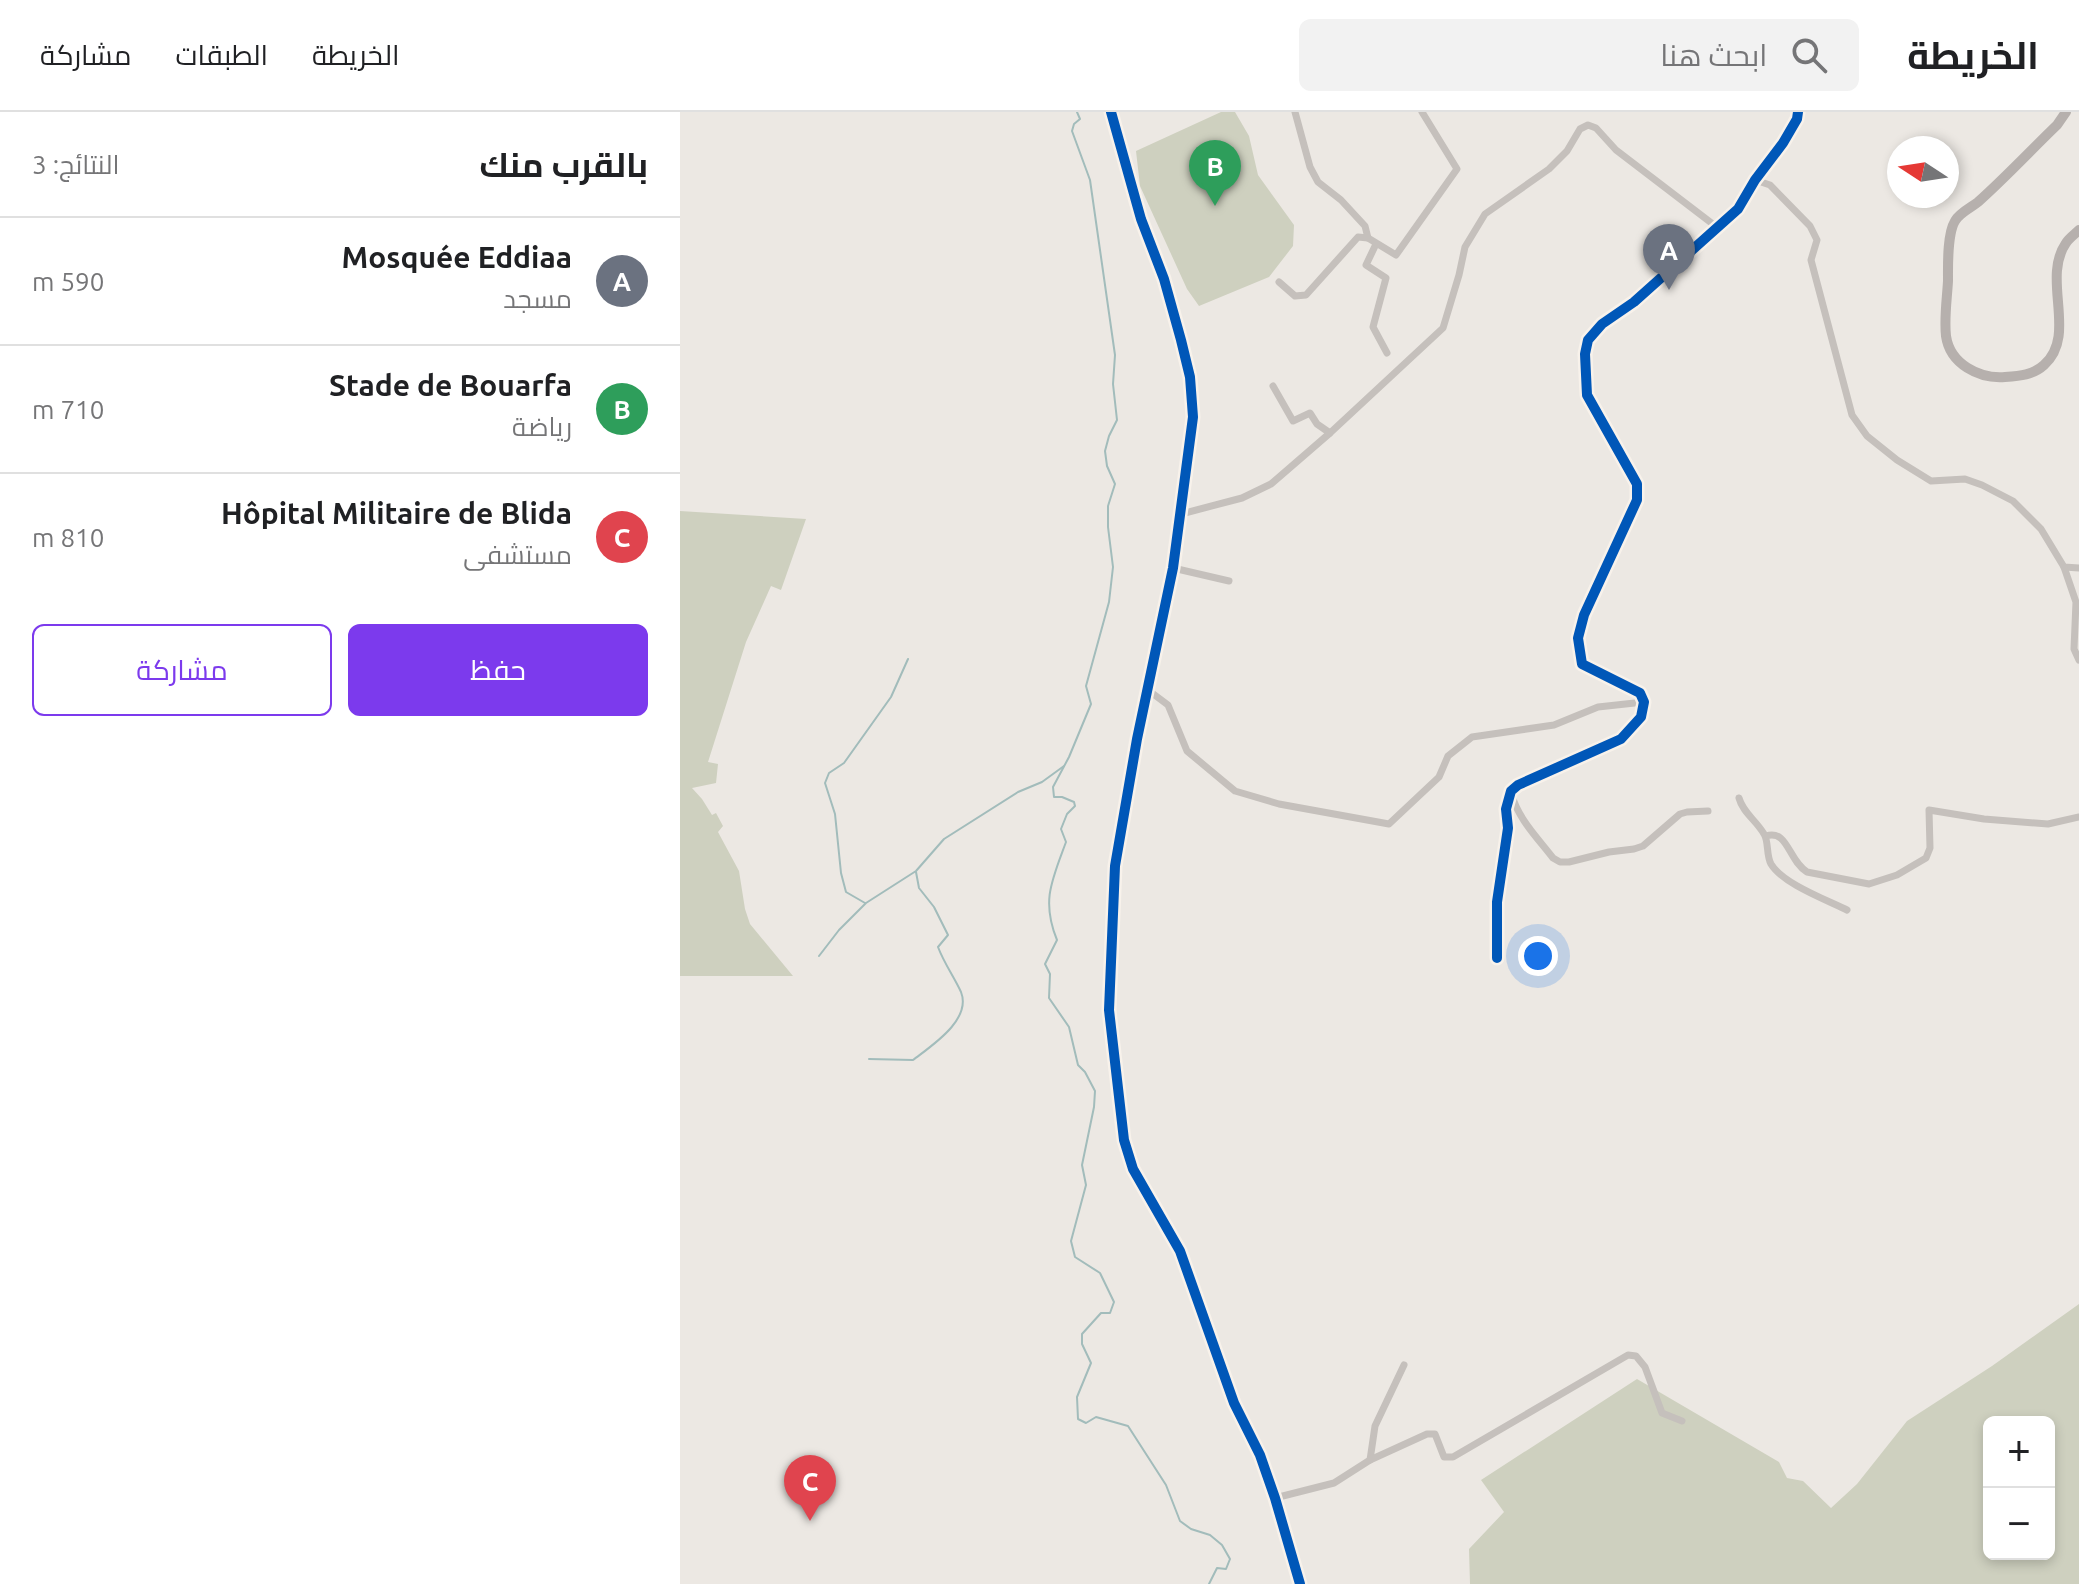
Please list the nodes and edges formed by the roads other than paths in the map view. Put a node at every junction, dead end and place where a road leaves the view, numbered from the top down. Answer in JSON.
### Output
{"nodes":[{"id":1,"x":1111,"y":112,"type":"edge"},
{"id":2,"x":1295,"y":112,"type":"edge"},
{"id":3,"x":1422,"y":112,"type":"edge"},
{"id":4,"x":1798,"y":112,"type":"edge"},
{"id":5,"x":2066,"y":112,"type":"edge"},
{"id":6,"x":1755,"y":180,"type":"junction"},
{"id":7,"x":1718,"y":228,"type":"junction"},
{"id":8,"x":2079,"y":230,"type":"edge"},
{"id":9,"x":1368,"y":238,"type":"junction"},
{"id":10,"x":1376,"y":244,"type":"junction"},
{"id":11,"x":1279,"y":282,"type":"dead end"},
{"id":12,"x":1387,"y":353,"type":"dead end"},
{"id":13,"x":1273,"y":386,"type":"dead end"},
{"id":14,"x":1330,"y":433,"type":"junction"},
{"id":15,"x":1181,"y":514,"type":"junction"},
{"id":16,"x":2064,"y":567,"type":"junction"},
{"id":17,"x":1173,"y":568,"type":"junction"},
{"id":18,"x":2079,"y":568,"type":"edge"},
{"id":19,"x":1229,"y":581,"type":"dead end"},
{"id":20,"x":2079,"y":660,"type":"edge"},
{"id":21,"x":1148,"y":690,"type":"junction"},
{"id":22,"x":1644,"y":702,"type":"junction"},
{"id":23,"x":1511,"y":791,"type":"junction"},
{"id":24,"x":1739,"y":798,"type":"dead end"},
{"id":25,"x":1708,"y":811,"type":"dead end"},
{"id":26,"x":2079,"y":817,"type":"edge"},
{"id":27,"x":1766,"y":836,"type":"junction"},
{"id":28,"x":1847,"y":910,"type":"dead end"},
{"id":29,"x":1497,"y":958,"type":"dead end"},
{"id":30,"x":1404,"y":1365,"type":"dead end"},
{"id":31,"x":1682,"y":1421,"type":"dead end"},
{"id":32,"x":1370,"y":1460,"type":"junction"},
{"id":33,"x":1275,"y":1498,"type":"junction"},
{"id":34,"x":1300,"y":1584,"type":"edge"}],
"edges":[{"from":1,"to":15,"type":"street"},
{"from":2,"to":9,"type":"street"},
{"from":3,"to":10,"type":"street"},
{"from":4,"to":6,"type":"street"},
{"from":5,"to":8,"type":"street"},
{"from":6,"to":7,"type":"street"},
{"from":6,"to":16,"type":"street"},
{"from":7,"to":14,"type":"street"},
{"from":7,"to":22,"type":"street"},
{"from":9,"to":10,"type":"street"},
{"from":9,"to":11,"type":"street"},
{"from":10,"to":12,"type":"street"},
{"from":13,"to":14,"type":"street"},
{"from":14,"to":15,"type":"street"},
{"from":15,"to":17,"type":"street"},
{"from":16,"to":18,"type":"street"},
{"from":16,"to":20,"type":"street"},
{"from":17,"to":19,"type":"street"},
{"from":17,"to":21,"type":"street"},
{"from":21,"to":22,"type":"street"},
{"from":21,"to":33,"type":"street"},
{"from":22,"to":23,"type":"street"},
{"from":23,"to":25,"type":"street"},
{"from":23,"to":29,"type":"street"},
{"from":24,"to":27,"type":"street"},
{"from":26,"to":27,"type":"street"},
{"from":27,"to":28,"type":"street"},
{"from":30,"to":32,"type":"street"},
{"from":31,"to":32,"type":"street"},
{"from":32,"to":33,"type":"street"},
{"from":33,"to":34,"type":"street"}]}
